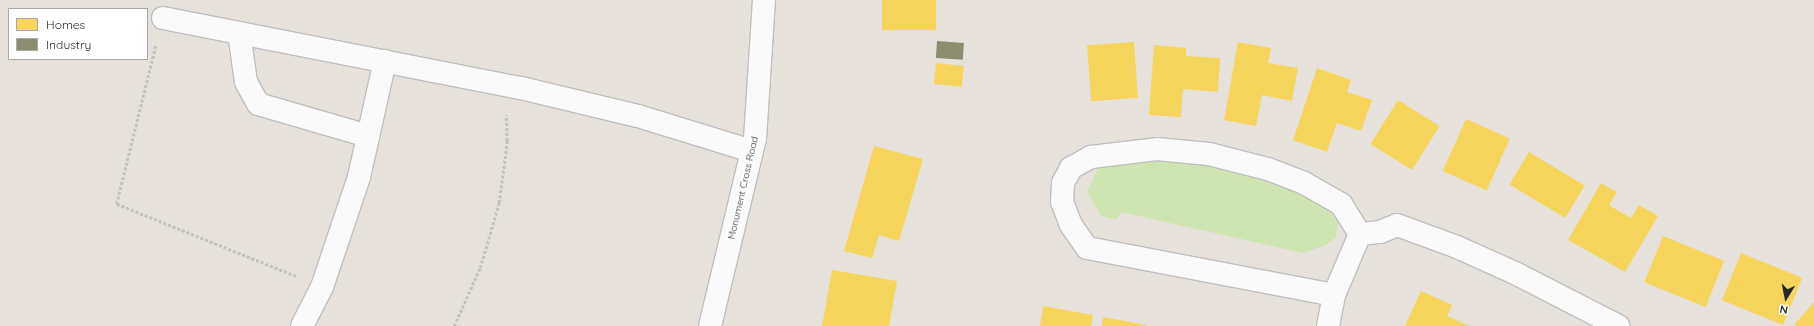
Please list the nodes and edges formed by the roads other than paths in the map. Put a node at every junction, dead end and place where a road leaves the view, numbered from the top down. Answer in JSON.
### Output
{"nodes":[{"id":1,"x":764,"y":0,"type":"edge"},
{"id":2,"x":163,"y":18,"type":"road end"},
{"id":3,"x":239,"y":32,"type":"junction"},
{"id":4,"x":385,"y":61,"type":"junction"},
{"id":5,"x":368,"y":136,"type":"junction"},
{"id":6,"x":752,"y":151,"type":"junction"},
{"id":7,"x":1360,"y":234,"type":"junction"},
{"id":8,"x":1334,"y":295,"type":"junction"},
{"id":9,"x":302,"y":326,"type":"edge"},
{"id":10,"x":710,"y":326,"type":"edge"},
{"id":11,"x":1328,"y":326,"type":"edge"},
{"id":12,"x":1618,"y":326,"type":"edge"}],
"edges":[{"from":1,"to":6,"type":"street","name":"Monument Cross Road"},
{"from":2,"to":3,"type":"street"},
{"from":3,"to":4,"type":"street"},
{"from":3,"to":5,"type":"street"},
{"from":4,"to":5,"type":"street"},
{"from":4,"to":6,"type":"street"},
{"from":5,"to":9,"type":"street"},
{"from":6,"to":10,"type":"street","name":"Monument Cross Road"},
{"from":7,"to":8,"type":"street"},
{"from":7,"to":8,"type":"street"},
{"from":7,"to":12,"type":"street"},
{"from":8,"to":11,"type":"street"}]}
